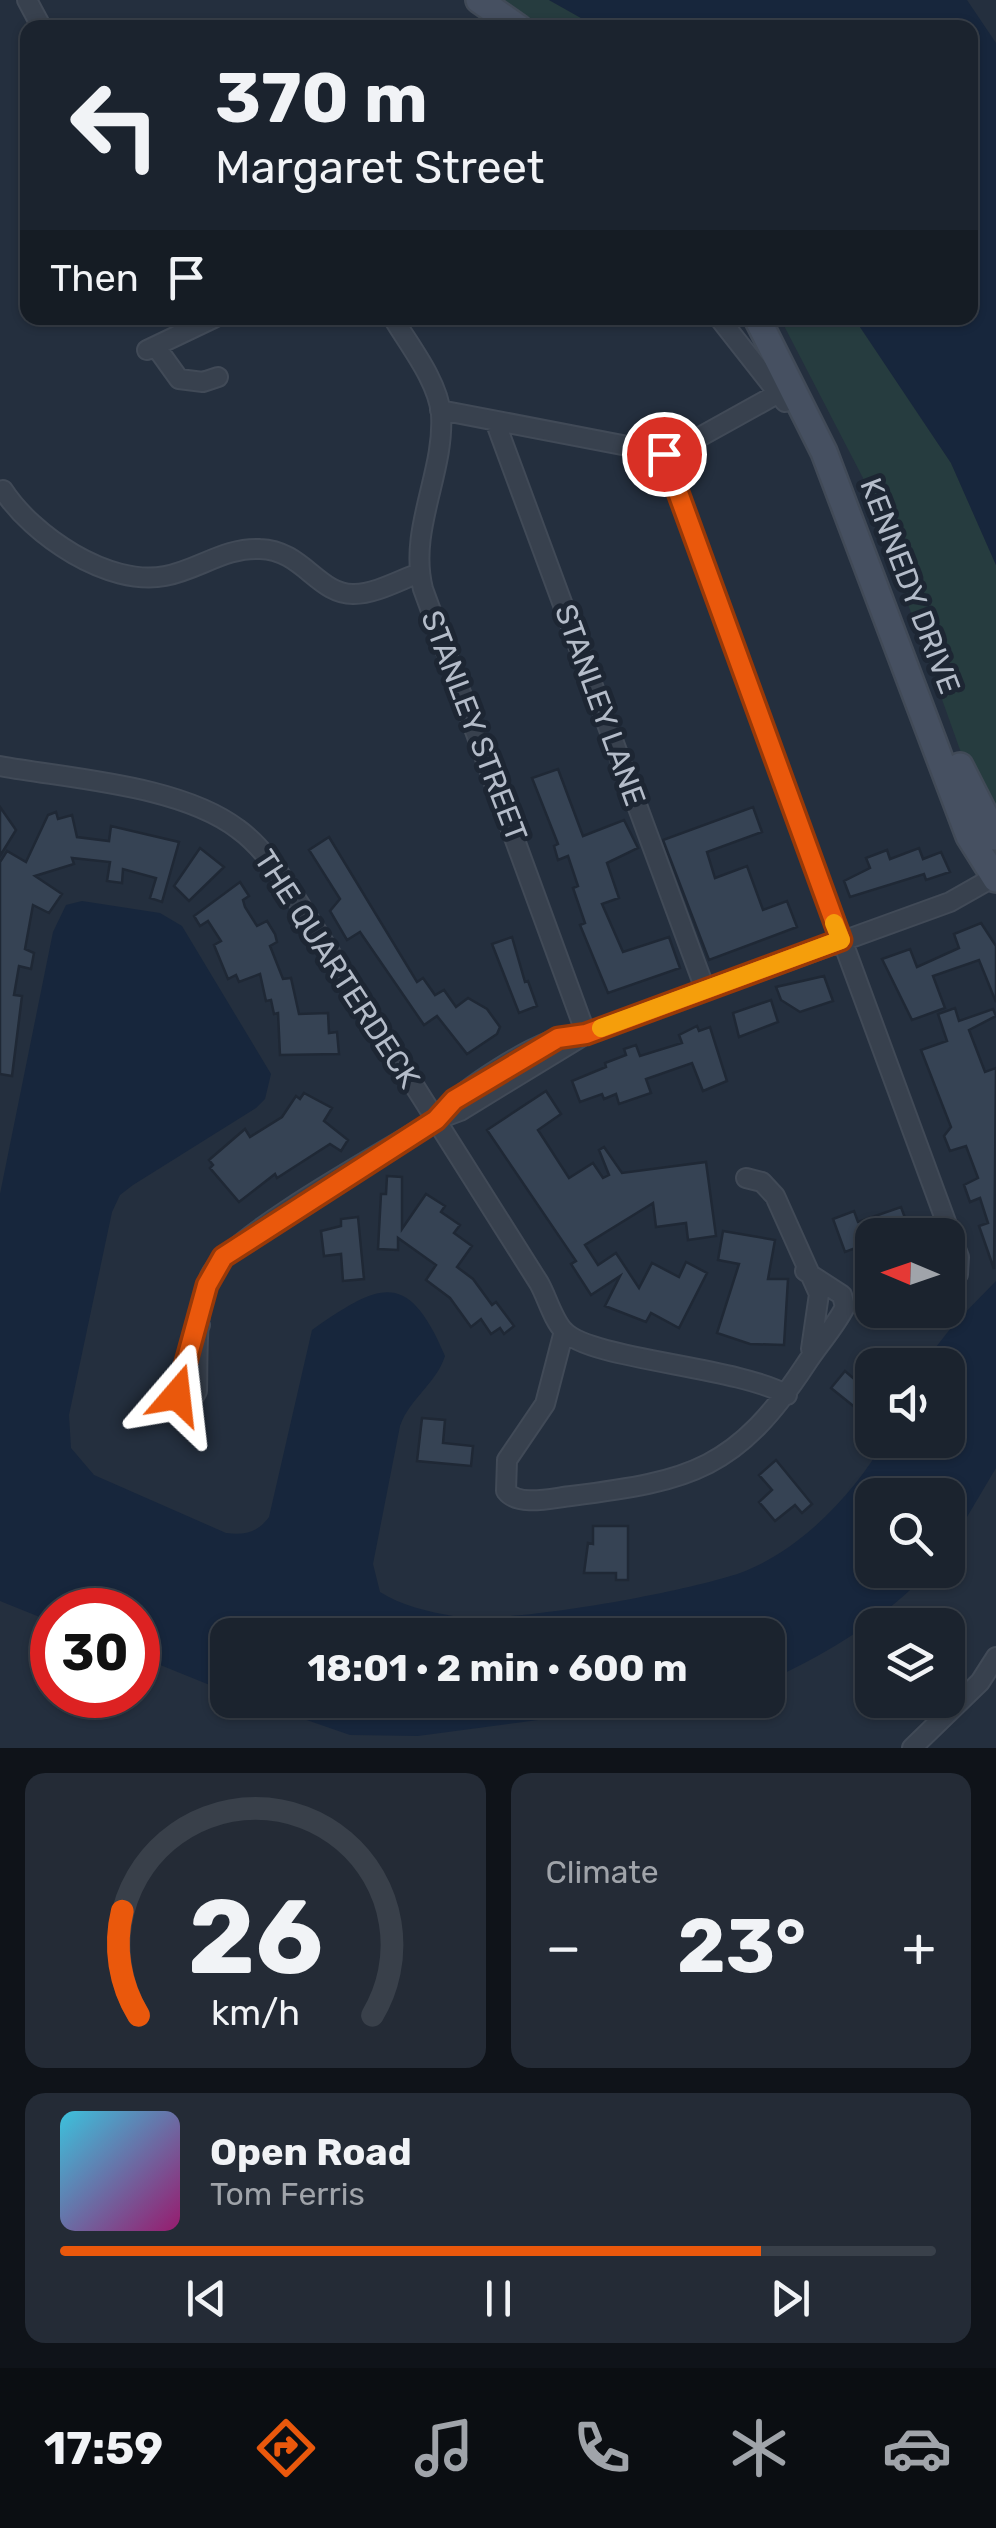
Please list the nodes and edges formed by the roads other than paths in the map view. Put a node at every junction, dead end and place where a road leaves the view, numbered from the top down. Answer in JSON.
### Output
{"nodes":[{"id":1,"x":480,"y":0,"type":"edge"},
{"id":2,"x":509,"y":20,"type":"edge"},
{"id":3,"x":200,"y":325,"type":"edge"},
{"id":4,"x":397,"y":325,"type":"edge"},
{"id":5,"x":724,"y":325,"type":"edge"},
{"id":6,"x":759,"y":325,"type":"edge"},
{"id":7,"x":771,"y":325,"type":"edge"},
{"id":8,"x":218,"y":377,"type":"dead end"},
{"id":9,"x":777,"y":394,"type":"junction"},
{"id":10,"x":440,"y":410,"type":"junction"},
{"id":11,"x":495,"y":421,"type":"junction"},
{"id":12,"x":664,"y":454,"type":"junction"},
{"id":13,"x":830,"y":468,"type":"junction"},
{"id":14,"x":3,"y":490,"type":"dead end"},
{"id":15,"x":420,"y":573,"type":"junction"},
{"id":16,"x":0,"y":766,"type":"edge"},
{"id":17,"x":960,"y":766,"type":"junction"},
{"id":18,"x":996,"y":837,"type":"edge"},
{"id":19,"x":994,"y":878,"type":"edge"},
{"id":20,"x":841,"y":940,"type":"junction"},
{"id":21,"x":704,"y":990,"type":"junction"},
{"id":22,"x":586,"y":1034,"type":"junction"},
{"id":23,"x":436,"y":1120,"type":"junction"},
{"id":24,"x":746,"y":1178,"type":"dead end"},
{"id":25,"x":944,"y":1218,"type":"edge"},
{"id":26,"x":806,"y":1270,"type":"junction"},
{"id":27,"x":200,"y":1325,"type":"dead end"},
{"id":28,"x":564,"y":1331,"type":"junction"},
{"id":29,"x":803,"y":1368,"type":"junction"},
{"id":30,"x":787,"y":1395,"type":"junction"},
{"id":31,"x":996,"y":1657,"type":"edge"},
{"id":32,"x":912,"y":1748,"type":"edge"}],
"edges":[{"from":1,"to":2,"type":"street"},
{"from":3,"to":8,"type":"street"},
{"from":4,"to":10,"type":"street"},
{"from":5,"to":9,"type":"street"},
{"from":6,"to":13,"type":"street","name":"KENNEDY DRIVE"},
{"from":7,"to":17,"type":"street","name":"KENNEDY DRIVE"},
{"from":9,"to":12,"type":"street"},
{"from":9,"to":13,"type":"street"},
{"from":10,"to":11,"type":"street"},
{"from":10,"to":15,"type":"street","name":"STANLEY STREET"},
{"from":11,"to":12,"type":"street"},
{"from":11,"to":21,"type":"street","name":"STANLEY LANE"},
{"from":12,"to":20,"type":"street"},
{"from":13,"to":19,"type":"street","name":"KENNEDY DRIVE"},
{"from":14,"to":15,"type":"street"},
{"from":15,"to":22,"type":"street","name":"STANLEY STREET"},
{"from":16,"to":23,"type":"street","name":"THE QUARTERDECK"},
{"from":17,"to":18,"type":"street","name":"KENNEDY DRIVE"},
{"from":17,"to":19,"type":"street"},
{"from":19,"to":20,"type":"street"},
{"from":20,"to":21,"type":"street"},
{"from":20,"to":25,"type":"street"},
{"from":21,"to":22,"type":"street"},
{"from":22,"to":23,"type":"street"},
{"from":23,"to":27,"type":"street"},
{"from":23,"to":28,"type":"street","name":"THE QUARTERDECK"},
{"from":24,"to":26,"type":"street"},
{"from":26,"to":29,"type":"street"},
{"from":26,"to":29,"type":"street"},
{"from":28,"to":30,"type":"street"},
{"from":28,"to":30,"type":"street"},
{"from":29,"to":30,"type":"street"},
{"from":31,"to":32,"type":"street"}]}
